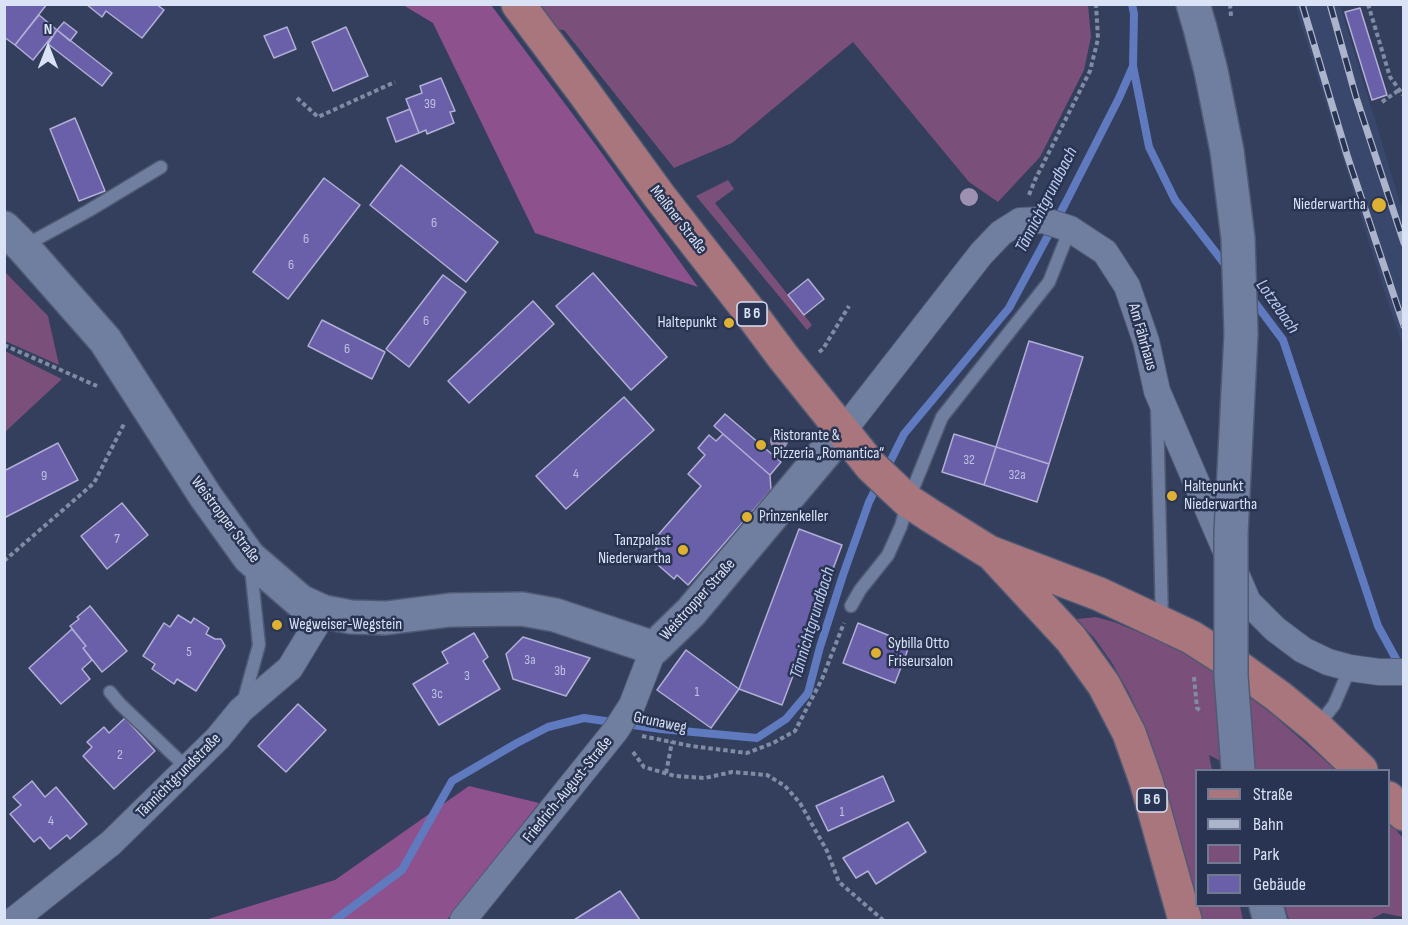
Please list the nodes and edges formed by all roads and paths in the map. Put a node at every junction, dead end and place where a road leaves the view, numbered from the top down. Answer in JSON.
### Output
{"nodes":[{"id":1,"x":518,"y":4,"type":"edge"},
{"id":2,"x":1096,"y":4,"type":"edge"},
{"id":3,"x":1368,"y":4,"type":"edge"},
{"id":4,"x":1197,"y":16,"type":"edge"},
{"id":5,"x":395,"y":82,"type":"dead end"},
{"id":6,"x":1399,"y":90,"type":"junction"},
{"id":7,"x":1404,"y":96,"type":"edge"},
{"id":8,"x":297,"y":98,"type":"dead end"},
{"id":9,"x":1382,"y":102,"type":"dead end"},
{"id":10,"x":161,"y":167,"type":"dead end"},
{"id":11,"x":1032,"y":221,"type":"junction"},
{"id":12,"x":1070,"y":229,"type":"junction"},
{"id":13,"x":14,"y":237,"type":"edge"},
{"id":14,"x":849,"y":306,"type":"dead end"},
{"id":15,"x":4,"y":345,"type":"edge"},
{"id":16,"x":795,"y":371,"type":"junction"},
{"id":17,"x":1157,"y":391,"type":"junction"},
{"id":18,"x":139,"y":394,"type":"junction"},
{"id":19,"x":843,"y":431,"type":"junction"},
{"id":20,"x":890,"y":484,"type":"junction"},
{"id":21,"x":989,"y":552,"type":"junction"},
{"id":22,"x":249,"y":557,"type":"junction"},
{"id":23,"x":4,"y":561,"type":"edge"},
{"id":24,"x":850,"y":606,"type":"joint"},
{"id":25,"x":324,"y":612,"type":"junction"},
{"id":26,"x":1162,"y":623,"type":"junction"},
{"id":27,"x":654,"y":648,"type":"junction"},
{"id":28,"x":1350,"y":668,"type":"junction"},
{"id":29,"x":1391,"y":672,"type":"edge"},
{"id":30,"x":1194,"y":675,"type":"dead end"},
{"id":31,"x":110,"y":692,"type":"dead end"},
{"id":32,"x":1197,"y":708,"type":"dead end"},
{"id":33,"x":241,"y":710,"type":"junction"},
{"id":34,"x":1317,"y":728,"type":"junction"},
{"id":35,"x":616,"y":730,"type":"junction"},
{"id":36,"x":672,"y":742,"type":"junction"},
{"id":37,"x":187,"y":768,"type":"junction"},
{"id":38,"x":1238,"y":769,"type":"edge"},
{"id":39,"x":1359,"y":769,"type":"edge"},
{"id":40,"x":666,"y":773,"type":"junction"},
{"id":41,"x":1390,"y":799,"type":"edge"},
{"id":42,"x":1404,"y":814,"type":"edge"},
{"id":43,"x":14,"y":921,"type":"edge"},
{"id":44,"x":463,"y":921,"type":"edge"},
{"id":45,"x":883,"y":921,"type":"edge"},
{"id":46,"x":1185,"y":921,"type":"edge"}],
"edges":[{"from":1,"to":16,"type":"main road","name":"Meißner Straße","number":"B 6"},
{"from":2,"to":11,"type":"path"},
{"from":3,"to":6,"type":"path"},
{"from":4,"to":38,"type":"street","bridge":true},
{"from":5,"to":8,"type":"path"},
{"from":6,"to":7,"type":"path"},
{"from":6,"to":9,"type":"path"},
{"from":10,"to":13,"type":"lane"},
{"from":11,"to":12,"type":"street","name":"Am Fährhaus"},
{"from":11,"to":19,"type":"street"},
{"from":12,"to":17,"type":"street","name":"Am Fährhaus"},
{"from":12,"to":20,"type":"lane"},
{"from":13,"to":18,"type":"street","name":"Weistropper Straße"},
{"from":14,"to":16,"type":"path"},
{"from":15,"to":18,"type":"path"},
{"from":16,"to":19,"type":"main road","name":"Meißner Straße","number":"B 6"},
{"from":17,"to":26,"type":"lane"},
{"from":17,"to":28,"type":"street","name":"Am Fährhaus"},
{"from":18,"to":22,"type":"street","name":"Weistropper Straße"},
{"from":18,"to":23,"type":"path"},
{"from":19,"to":20,"type":"main road","number":"B 6"},
{"from":19,"to":27,"type":"street","name":"Weistropper Straße"},
{"from":20,"to":21,"type":"main road","number":"B 6"},
{"from":20,"to":24,"type":"lane"},
{"from":21,"to":26,"type":"main road","number":"B 6"},
{"from":21,"to":46,"type":"main road","number":"B 6"},
{"from":22,"to":25,"type":"street","name":"Weistropper Straße"},
{"from":22,"to":33,"type":"lane"},
{"from":24,"to":36,"type":"path","name":"Grunaweg"},
{"from":25,"to":27,"type":"street","name":"Weistropper Straße"},
{"from":25,"to":33,"type":"street","name":"Tännichtgrundstraße"},
{"from":26,"to":34,"type":"main road","number":"B 6"},
{"from":27,"to":35,"type":"street","name":"Friedrich-August-Straße"},
{"from":28,"to":29,"type":"street","name":"Am Fährhaus"},
{"from":28,"to":34,"type":"lane"},
{"from":30,"to":32,"type":"path"},
{"from":31,"to":37,"type":"lane"},
{"from":33,"to":37,"type":"street","name":"Tännichtgrundstraße"},
{"from":34,"to":39,"type":"main road","number":"B 6"},
{"from":35,"to":36,"type":"path","name":"Grunaweg"},
{"from":35,"to":40,"type":"path","name":"Grunaweg"},
{"from":35,"to":44,"type":"street","name":"Friedrich-August-Straße"},
{"from":36,"to":40,"type":"path"},
{"from":37,"to":43,"type":"street","name":"Tännichtgrundstraße"},
{"from":40,"to":45,"type":"path","name":"Grunaweg"},
{"from":41,"to":42,"type":"main road"}]}
